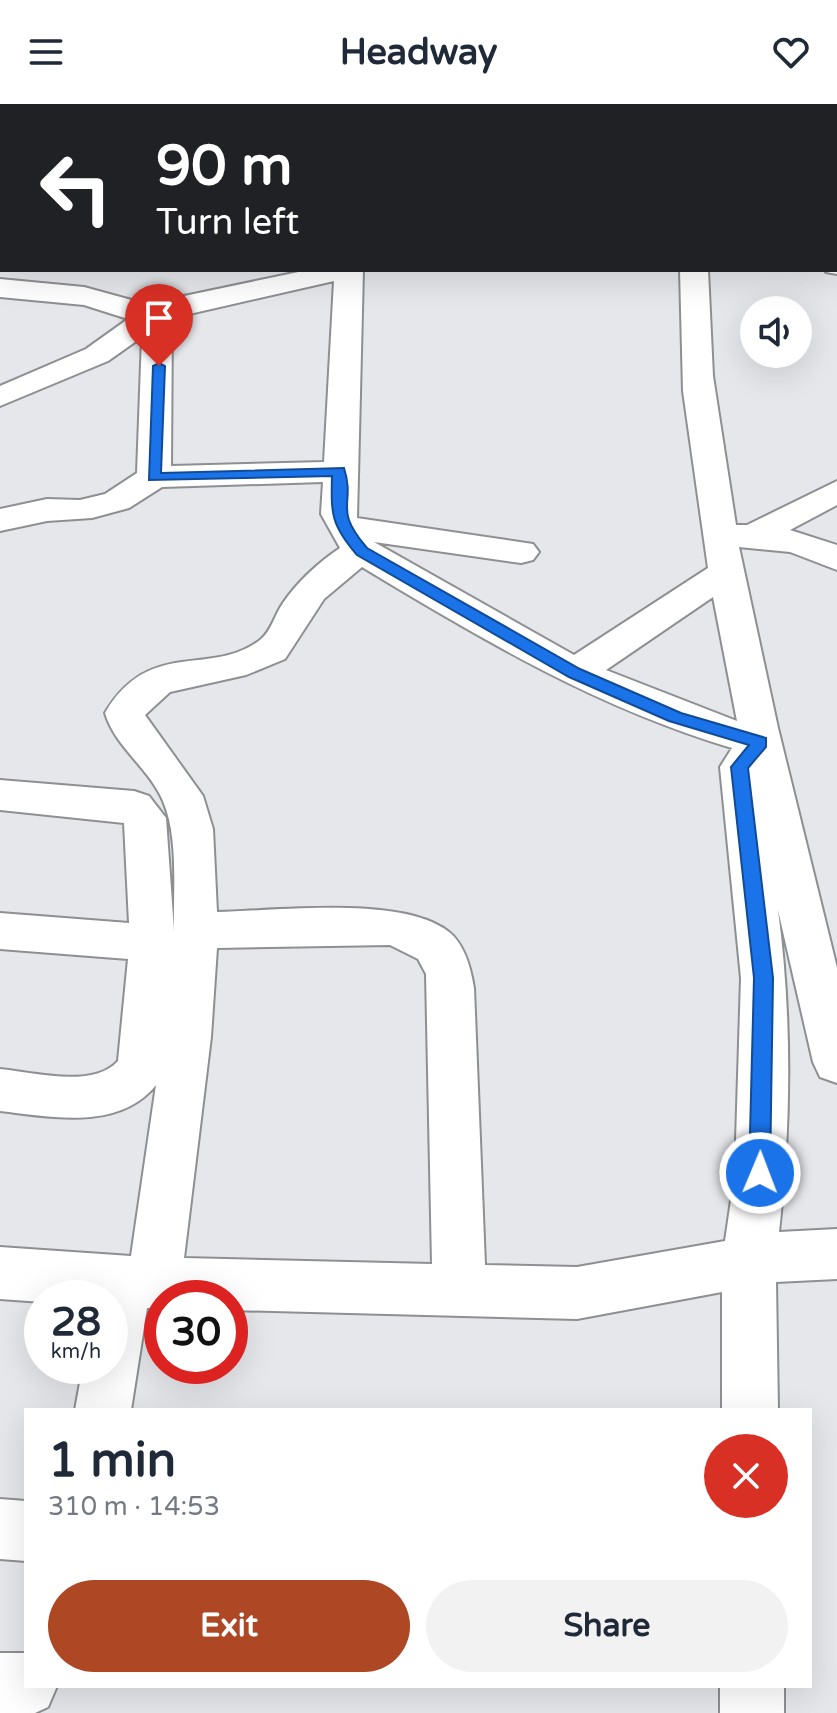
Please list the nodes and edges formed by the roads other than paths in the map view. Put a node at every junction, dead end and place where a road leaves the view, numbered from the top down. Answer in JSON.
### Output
{"nodes":[{"id":1,"x":339,"y":272,"type":"edge"},
{"id":2,"x":348,"y":272,"type":"edge"},
{"id":3,"x":694,"y":272,"type":"edge"},
{"id":4,"x":0,"y":288,"type":"edge"},
{"id":5,"x":157,"y":312,"type":"junction"},
{"id":6,"x":0,"y":397,"type":"edge"},
{"id":7,"x":339,"y":471,"type":"junction"},
{"id":8,"x":154,"y":477,"type":"junction"},
{"id":9,"x":837,"y":491,"type":"edge"},
{"id":10,"x":0,"y":520,"type":"edge"},
{"id":11,"x":353,"y":539,"type":"junction"},
{"id":12,"x":734,"y":548,"type":"junction"},
{"id":13,"x":521,"y":552,"type":"dead end"},
{"id":14,"x":837,"y":559,"type":"edge"},
{"id":15,"x":574,"y":673,"type":"junction"},
{"id":16,"x":760,"y":742,"type":"junction"},
{"id":17,"x":0,"y":795,"type":"edge"},
{"id":18,"x":196,"y":930,"type":"junction"},
{"id":19,"x":0,"y":931,"type":"edge"},
{"id":20,"x":152,"y":943,"type":"junction"},
{"id":21,"x":837,"y":1062,"type":"edge"},
{"id":22,"x":0,"y":1090,"type":"edge"},
{"id":23,"x":791,"y":1257,"type":"edge"},
{"id":24,"x":0,"y":1273,"type":"edge"},
{"id":25,"x":140,"y":1283,"type":"junction"},
{"id":26,"x":459,"y":1290,"type":"junction"},
{"id":27,"x":104,"y":1408,"type":"edge"},
{"id":28,"x":751,"y":1408,"type":"edge"},
{"id":29,"x":0,"y":1529,"type":"edge"},
{"id":30,"x":24,"y":1531,"type":"edge"},
{"id":31,"x":0,"y":1685,"type":"edge"},
{"id":32,"x":24,"y":1685,"type":"edge"},
{"id":33,"x":752,"y":1688,"type":"edge"},
{"id":34,"x":752,"y":1713,"type":"edge"}],
"edges":[{"from":1,"to":5,"type":"street"},
{"from":2,"to":7,"type":"street"},
{"from":3,"to":12,"type":"street"},
{"from":4,"to":5,"type":"street"},
{"from":5,"to":6,"type":"street"},
{"from":5,"to":8,"type":"street"},
{"from":7,"to":8,"type":"street"},
{"from":7,"to":11,"type":"street"},
{"from":8,"to":10,"type":"street"},
{"from":9,"to":12,"type":"street"},
{"from":11,"to":13,"type":"street"},
{"from":11,"to":15,"type":"street"},
{"from":11,"to":18,"type":"street"},
{"from":12,"to":14,"type":"street"},
{"from":12,"to":15,"type":"street"},
{"from":12,"to":16,"type":"street"},
{"from":15,"to":16,"type":"street"},
{"from":16,"to":21,"type":"street"},
{"from":16,"to":23,"type":"street"},
{"from":17,"to":20,"type":"street"},
{"from":18,"to":25,"type":"street"},
{"from":18,"to":26,"type":"street"},
{"from":19,"to":20,"type":"street"},
{"from":20,"to":22,"type":"street"},
{"from":23,"to":26,"type":"street"},
{"from":23,"to":28,"type":"street"},
{"from":24,"to":25,"type":"street"},
{"from":25,"to":26,"type":"street"},
{"from":25,"to":27,"type":"street"},
{"from":29,"to":30,"type":"street"},
{"from":31,"to":32,"type":"street"},
{"from":33,"to":34,"type":"street"}]}
